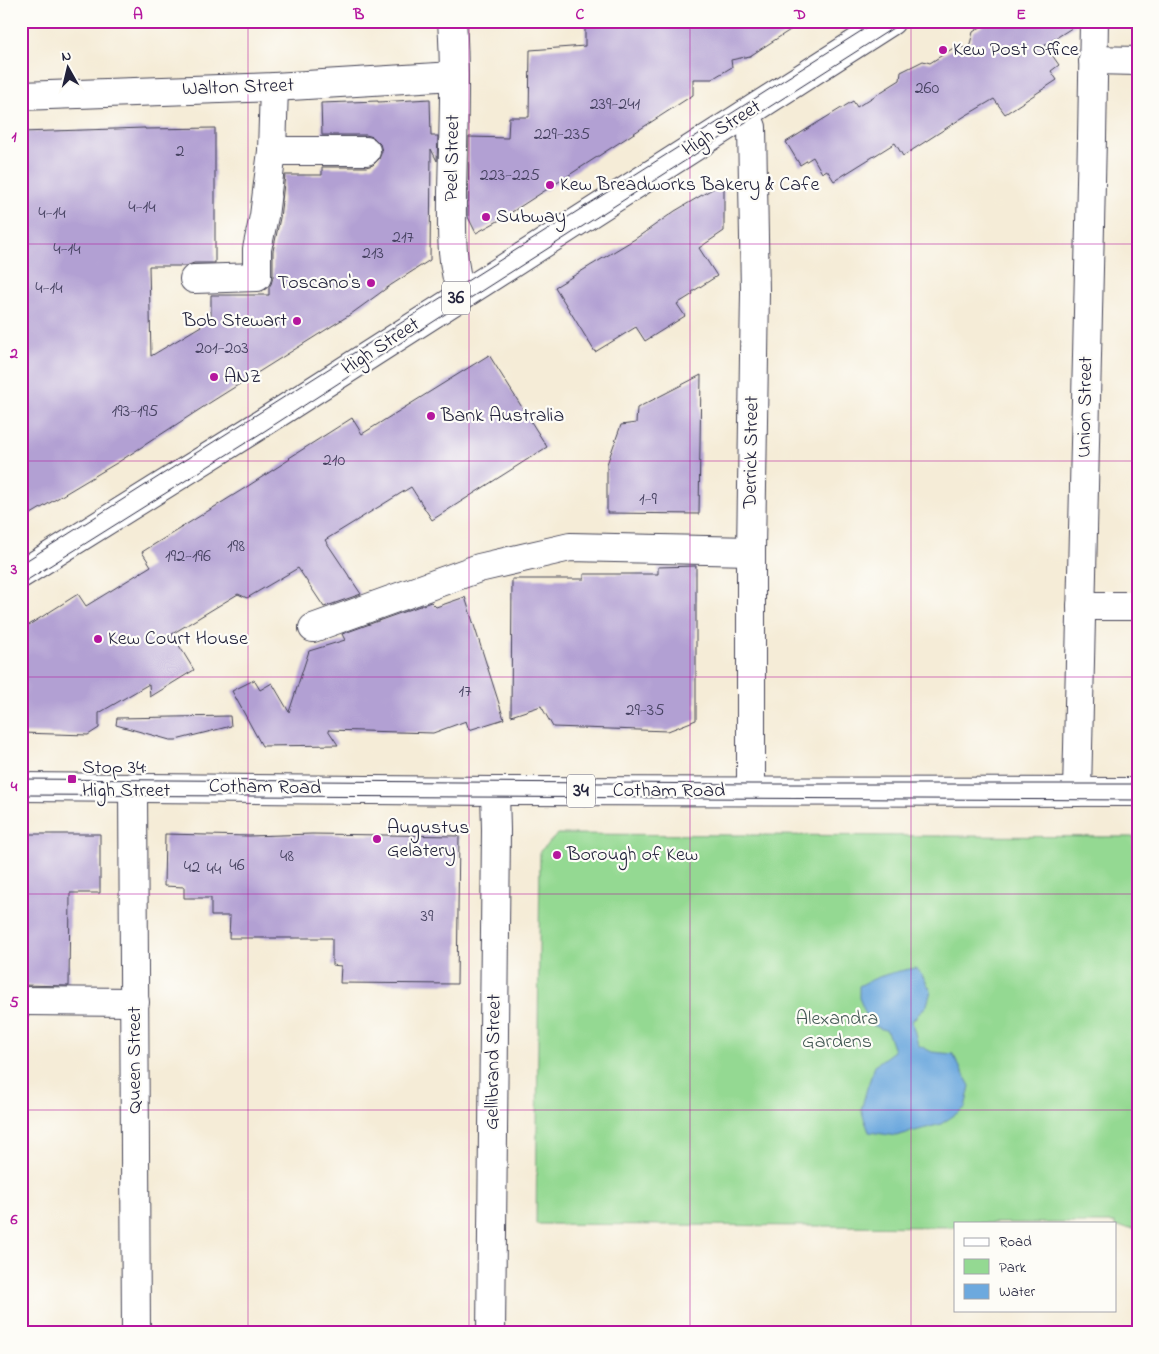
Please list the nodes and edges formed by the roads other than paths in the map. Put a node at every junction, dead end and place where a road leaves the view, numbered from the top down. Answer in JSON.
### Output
{"nodes":[{"id":1,"x":891,"y":21,"type":"edge"},
{"id":2,"x":1094,"y":21,"type":"edge"},
{"id":3,"x":452,"y":31,"type":"edge"},
{"id":4,"x":1093,"y":60,"type":"junction"},
{"id":5,"x":1138,"y":60,"type":"edge"},
{"id":6,"x":454,"y":76,"type":"junction"},
{"id":7,"x":274,"y":87,"type":"junction"},
{"id":8,"x":21,"y":96,"type":"edge"},
{"id":9,"x":746,"y":114,"type":"junction"},
{"id":10,"x":272,"y":151,"type":"junction"},
{"id":11,"x":366,"y":151,"type":"dead end"},
{"id":12,"x":194,"y":279,"type":"dead end"},
{"id":13,"x":462,"y":294,"type":"junction"},
{"id":14,"x":751,"y":551,"type":"junction"},
{"id":15,"x":21,"y":574,"type":"edge"},
{"id":16,"x":1081,"y":606,"type":"junction"},
{"id":17,"x":1138,"y":606,"type":"edge"},
{"id":18,"x":313,"y":628,"type":"dead end"},
{"id":19,"x":21,"y":786,"type":"edge"},
{"id":20,"x":133,"y":787,"type":"junction"},
{"id":21,"x":495,"y":791,"type":"junction"},
{"id":22,"x":751,"y":791,"type":"junction"},
{"id":23,"x":1077,"y":792,"type":"junction"},
{"id":24,"x":1138,"y":792,"type":"edge"},
{"id":25,"x":21,"y":1001,"type":"edge"},
{"id":26,"x":135,"y":1002,"type":"junction"},
{"id":27,"x":136,"y":1333,"type":"edge"},
{"id":28,"x":491,"y":1333,"type":"edge"}],
"edges":[{"from":1,"to":9,"type":"street","name":"High Street","number":"36"},
{"from":2,"to":4,"type":"street","name":"Union Street"},
{"from":3,"to":6,"type":"street","name":"Peel Street"},
{"from":4,"to":5,"type":"street"},
{"from":4,"to":16,"type":"street","name":"Union Street"},
{"from":6,"to":7,"type":"street","name":"Walton Street"},
{"from":6,"to":13,"type":"street","name":"Peel Street"},
{"from":7,"to":8,"type":"street","name":"Walton Street"},
{"from":7,"to":10,"type":"street"},
{"from":9,"to":13,"type":"street","name":"High Street","number":"36"},
{"from":9,"to":14,"type":"street","name":"Derrick Street"},
{"from":10,"to":11,"type":"street"},
{"from":10,"to":12,"type":"street"},
{"from":13,"to":15,"type":"street","name":"High Street","number":"36"},
{"from":14,"to":18,"type":"street"},
{"from":14,"to":22,"type":"street","name":"Derrick Street"},
{"from":16,"to":17,"type":"street"},
{"from":16,"to":23,"type":"street","name":"Union Street"},
{"from":19,"to":20,"type":"street","name":"Cotham Road","number":"34"},
{"from":20,"to":21,"type":"street","name":"Cotham Road","number":"34"},
{"from":20,"to":26,"type":"street","name":"Queen Street"},
{"from":21,"to":22,"type":"street","name":"Cotham Road","number":"34"},
{"from":21,"to":28,"type":"street","name":"Gellibrand Street"},
{"from":22,"to":23,"type":"street","name":"Cotham Road","number":"34"},
{"from":23,"to":24,"type":"street","name":"Cotham Road","number":"34"},
{"from":25,"to":26,"type":"street"},
{"from":26,"to":27,"type":"street","name":"Queen Street"}]}
